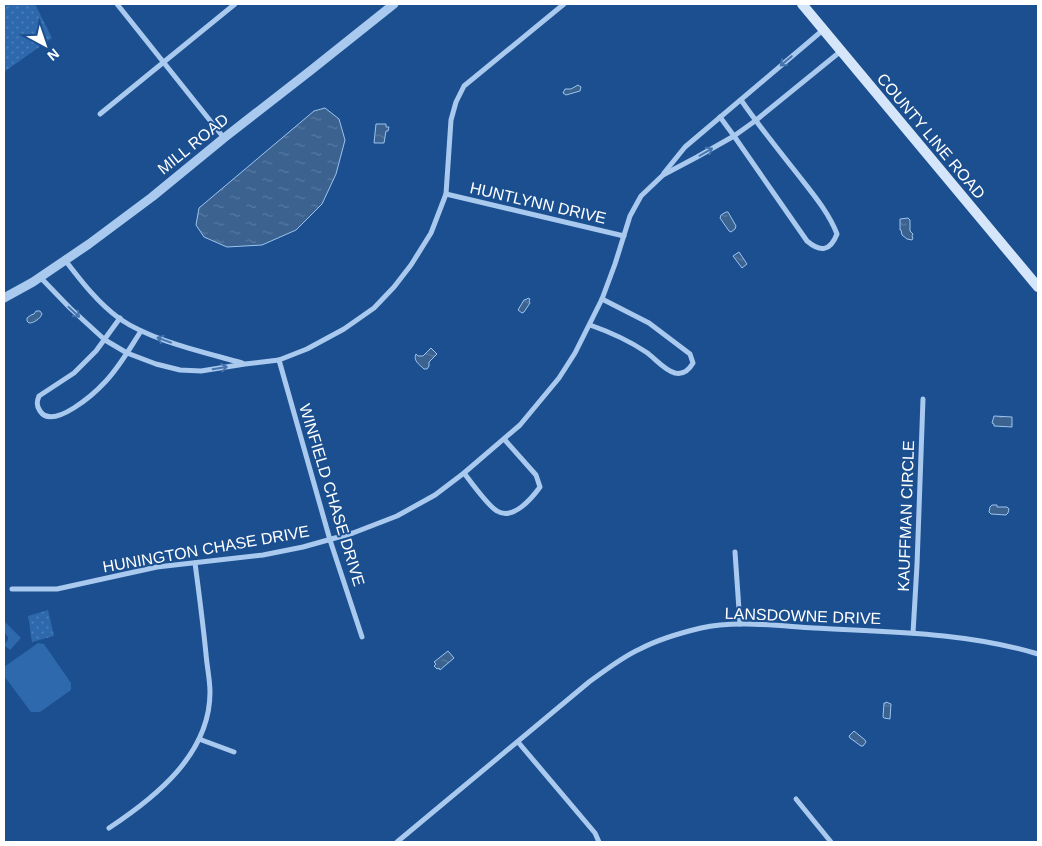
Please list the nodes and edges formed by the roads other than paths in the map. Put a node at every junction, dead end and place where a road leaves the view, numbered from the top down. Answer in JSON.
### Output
{"nodes":[{"id":1,"x":117,"y":4,"type":"edge"},
{"id":2,"x":234,"y":4,"type":"edge"},
{"id":3,"x":394,"y":4,"type":"edge"},
{"id":4,"x":564,"y":4,"type":"edge"},
{"id":5,"x":802,"y":4,"type":"edge"},
{"id":6,"x":823,"y":30,"type":"junction"},
{"id":7,"x":841,"y":51,"type":"junction"},
{"id":8,"x":163,"y":62,"type":"junction"},
{"id":9,"x":741,"y":100,"type":"junction"},
{"id":10,"x":100,"y":114,"type":"dead end"},
{"id":11,"x":720,"y":117,"type":"junction"},
{"id":12,"x":755,"y":121,"type":"junction"},
{"id":13,"x":734,"y":136,"type":"junction"},
{"id":14,"x":224,"y":138,"type":"junction"},
{"id":15,"x":663,"y":175,"type":"junction"},
{"id":16,"x":446,"y":194,"type":"junction"},
{"id":17,"x":624,"y":236,"type":"junction"},
{"id":18,"x":65,"y":260,"type":"junction"},
{"id":19,"x":40,"y":277,"type":"junction"},
{"id":20,"x":1038,"y":286,"type":"edge"},
{"id":21,"x":4,"y":298,"type":"edge"},
{"id":22,"x":602,"y":299,"type":"junction"},
{"id":23,"x":120,"y":318,"type":"junction"},
{"id":24,"x":590,"y":325,"type":"junction"},
{"id":25,"x":141,"y":331,"type":"junction"},
{"id":26,"x":105,"y":340,"type":"junction"},
{"id":27,"x":127,"y":353,"type":"junction"},
{"id":28,"x":279,"y":360,"type":"junction"},
{"id":29,"x":244,"y":364,"type":"junction"},
{"id":30,"x":923,"y":399,"type":"dead end"},
{"id":31,"x":504,"y":439,"type":"junction"},
{"id":32,"x":464,"y":473,"type":"junction"},
{"id":33,"x":330,"y":540,"type":"junction"},
{"id":34,"x":735,"y":552,"type":"dead end"},
{"id":35,"x":195,"y":563,"type":"junction"},
{"id":36,"x":12,"y":588,"type":"dead end"},
{"id":37,"x":740,"y":624,"type":"junction"},
{"id":38,"x":913,"y":633,"type":"junction"},
{"id":39,"x":362,"y":637,"type":"dead end"},
{"id":40,"x":1038,"y":654,"type":"edge"},
{"id":41,"x":199,"y":739,"type":"junction"},
{"id":42,"x":518,"y":742,"type":"junction"},
{"id":43,"x":234,"y":752,"type":"dead end"},
{"id":44,"x":796,"y":799,"type":"dead end"},
{"id":45,"x":109,"y":828,"type":"dead end"},
{"id":46,"x":397,"y":842,"type":"edge"},
{"id":47,"x":599,"y":842,"type":"edge"},
{"id":48,"x":831,"y":842,"type":"edge"}],
"edges":[{"from":1,"to":8,"type":"street"},
{"from":2,"to":8,"type":"street"},
{"from":3,"to":14,"type":"street","name":"MILL ROAD"},
{"from":4,"to":16,"type":"street"},
{"from":5,"to":6,"type":"main road","name":"COUNTY LINE ROAD"},
{"from":6,"to":7,"type":"main road","name":"COUNTY LINE ROAD"},
{"from":6,"to":9,"type":"street","one_way":true},
{"from":7,"to":12,"type":"street","name":"HUNINGTON CHASE DRIVE"},
{"from":7,"to":20,"type":"main road","name":"COUNTY LINE ROAD"},
{"from":8,"to":10,"type":"street"},
{"from":8,"to":14,"type":"street"},
{"from":9,"to":11,"type":"street"},
{"from":9,"to":12,"type":"street"},
{"from":11,"to":13,"type":"street"},
{"from":11,"to":15,"type":"street"},
{"from":12,"to":13,"type":"street","name":"HUNINGTON CHASE DRIVE"},
{"from":12,"to":13,"type":"street"},
{"from":15,"to":13,"type":"street","name":"HUNINGTON CHASE DRIVE","one_way":true},
{"from":14,"to":18,"type":"street","name":"MILL ROAD"},
{"from":15,"to":17,"type":"street","name":"HUNINGTON CHASE DRIVE"},
{"from":16,"to":17,"type":"street","name":"HUNTLYNN DRIVE"},
{"from":16,"to":28,"type":"street"},
{"from":17,"to":22,"type":"street","name":"HUNINGTON CHASE DRIVE"},
{"from":18,"to":19,"type":"street","name":"MILL ROAD"},
{"from":18,"to":23,"type":"street"},
{"from":19,"to":21,"type":"street","name":"MILL ROAD"},
{"from":19,"to":26,"type":"street","one_way":true},
{"from":22,"to":24,"type":"street","name":"HUNINGTON CHASE DRIVE"},
{"from":22,"to":24,"type":"street"},
{"from":23,"to":25,"type":"street"},
{"from":23,"to":26,"type":"street"},
{"from":24,"to":31,"type":"street","name":"HUNINGTON CHASE DRIVE"},
{"from":25,"to":27,"type":"street"},
{"from":29,"to":25,"type":"street","one_way":true},
{"from":26,"to":27,"type":"street"},
{"from":26,"to":27,"type":"street"},
{"from":27,"to":29,"type":"street","one_way":true},
{"from":28,"to":29,"type":"street"},
{"from":28,"to":33,"type":"street","name":"WINFIELD CHASE DRIVE"},
{"from":30,"to":38,"type":"street","name":"KAUFFMAN CIRCLE"},
{"from":31,"to":32,"type":"street","name":"HUNINGTON CHASE DRIVE"},
{"from":31,"to":32,"type":"street"},
{"from":32,"to":33,"type":"street","name":"HUNINGTON CHASE DRIVE"},
{"from":33,"to":35,"type":"street","name":"HUNINGTON CHASE DRIVE"},
{"from":33,"to":39,"type":"street","name":"WINFIELD CHASE DRIVE"},
{"from":34,"to":37,"type":"street"},
{"from":35,"to":36,"type":"street","name":"HUNINGTON CHASE DRIVE"},
{"from":35,"to":41,"type":"street"},
{"from":37,"to":38,"type":"street","name":"LANSDOWNE DRIVE"},
{"from":37,"to":42,"type":"street","name":"LANSDOWNE DRIVE"},
{"from":38,"to":40,"type":"street","name":"LANSDOWNE DRIVE"},
{"from":41,"to":43,"type":"street"},
{"from":41,"to":45,"type":"street"},
{"from":42,"to":46,"type":"street","name":"LANSDOWNE DRIVE"},
{"from":42,"to":47,"type":"street"},
{"from":44,"to":48,"type":"street"}]}
